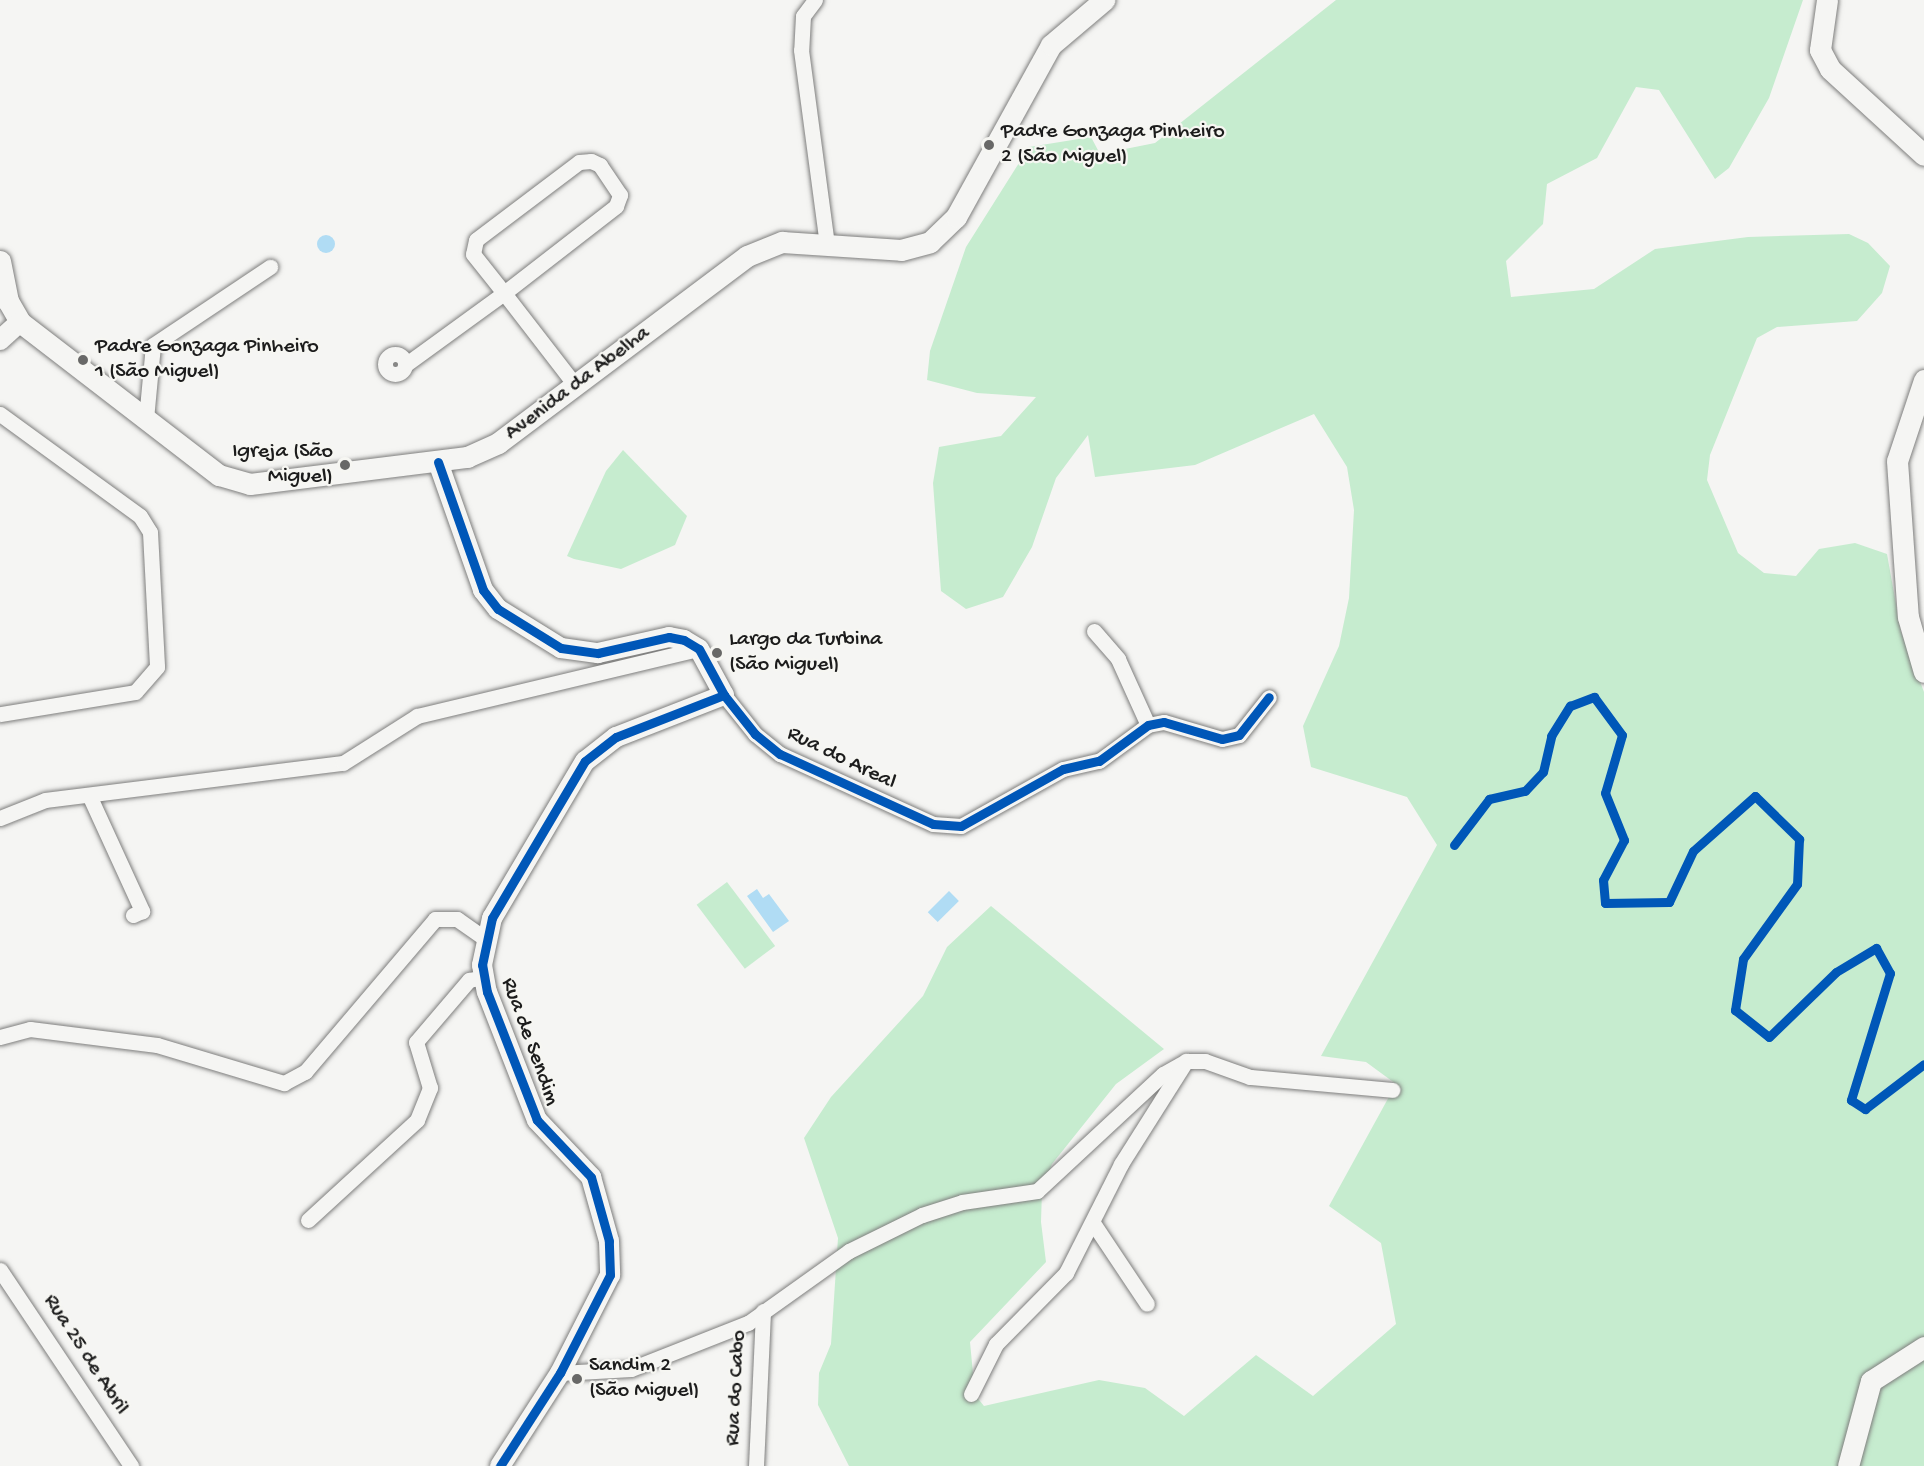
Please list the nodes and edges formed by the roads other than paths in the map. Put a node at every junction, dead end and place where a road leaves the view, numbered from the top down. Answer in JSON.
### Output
{"nodes":[{"id":1,"x":815,"y":0,"type":"edge"},
{"id":2,"x":1104,"y":0,"type":"edge"},
{"id":3,"x":1827,"y":0,"type":"edge"},
{"id":4,"x":1924,"y":155,"type":"edge"},
{"id":5,"x":827,"y":245,"type":"junction"},
{"id":6,"x":0,"y":261,"type":"edge"},
{"id":7,"x":270,"y":267,"type":"dead end"},
{"id":8,"x":504,"y":294,"type":"junction"},
{"id":9,"x":4,"y":304,"type":"edge"},
{"id":10,"x":20,"y":322,"type":"junction"},
{"id":11,"x":0,"y":340,"type":"edge"},
{"id":12,"x":405,"y":365,"type":"dead end"},
{"id":13,"x":1924,"y":380,"type":"edge"},
{"id":14,"x":576,"y":386,"type":"junction"},
{"id":15,"x":0,"y":414,"type":"edge"},
{"id":16,"x":146,"y":419,"type":"junction"},
{"id":17,"x":438,"y":462,"type":"junction"},
{"id":18,"x":1094,"y":631,"type":"dead end"},
{"id":19,"x":699,"y":650,"type":"junction"},
{"id":20,"x":1924,"y":672,"type":"edge"},
{"id":21,"x":724,"y":695,"type":"junction"},
{"id":22,"x":1269,"y":697,"type":"dead end"},
{"id":23,"x":0,"y":714,"type":"edge"},
{"id":24,"x":1148,"y":725,"type":"junction"},
{"id":25,"x":89,"y":795,"type":"junction"},
{"id":26,"x":0,"y":818,"type":"edge"},
{"id":27,"x":133,"y":915,"type":"dead end"},
{"id":28,"x":486,"y":939,"type":"junction"},
{"id":29,"x":484,"y":977,"type":"junction"},
{"id":30,"x":0,"y":1037,"type":"edge"},
{"id":31,"x":1186,"y":1061,"type":"junction"},
{"id":32,"x":1392,"y":1090,"type":"dead end"},
{"id":33,"x":308,"y":1220,"type":"dead end"},
{"id":34,"x":1093,"y":1223,"type":"junction"},
{"id":35,"x":0,"y":1270,"type":"edge"},
{"id":36,"x":1147,"y":1304,"type":"dead end"},
{"id":37,"x":763,"y":1311,"type":"junction"},
{"id":38,"x":1924,"y":1347,"type":"edge"},
{"id":39,"x":560,"y":1373,"type":"junction"},
{"id":40,"x":971,"y":1394,"type":"dead end"},
{"id":41,"x":131,"y":1466,"type":"edge"},
{"id":42,"x":500,"y":1466,"type":"edge"},
{"id":43,"x":756,"y":1466,"type":"edge"},
{"id":44,"x":1848,"y":1466,"type":"edge"}],
"edges":[{"from":1,"to":5,"type":"street"},
{"from":2,"to":5,"type":"main road","name":"Avenida da Abelha"},
{"from":3,"to":4,"type":"main road"},
{"from":5,"to":14,"type":"main road","name":"Avenida da Abelha"},
{"from":6,"to":9,"type":"main road","name":"Avenida da Abelha"},
{"from":7,"to":16,"type":"street"},
{"from":8,"to":8,"type":"street"},
{"from":8,"to":12,"type":"street"},
{"from":8,"to":14,"type":"street"},
{"from":9,"to":10,"type":"main road","name":"Avenida da Abelha"},
{"from":10,"to":11,"type":"street"},
{"from":10,"to":16,"type":"main road","name":"Avenida da Abelha"},
{"from":13,"to":20,"type":"main road"},
{"from":14,"to":17,"type":"main road","name":"Avenida da Abelha"},
{"from":15,"to":23,"type":"street"},
{"from":16,"to":17,"type":"main road","name":"Avenida da Abelha"},
{"from":17,"to":19,"type":"street"},
{"from":18,"to":24,"type":"street"},
{"from":19,"to":21,"type":"street","name":"Rua do Areal"},
{"from":19,"to":25,"type":"street"},
{"from":21,"to":24,"type":"street","name":"Rua do Areal"},
{"from":21,"to":28,"type":"street","name":"Rua de Sendim"},
{"from":22,"to":24,"type":"street"},
{"from":25,"to":26,"type":"street"},
{"from":25,"to":27,"type":"street"},
{"from":28,"to":29,"type":"street","name":"Rua de Sendim"},
{"from":28,"to":30,"type":"street"},
{"from":29,"to":33,"type":"street"},
{"from":29,"to":39,"type":"street","name":"Rua de Sendim"},
{"from":31,"to":32,"type":"street"},
{"from":31,"to":34,"type":"street"},
{"from":31,"to":37,"type":"street"},
{"from":34,"to":36,"type":"street"},
{"from":34,"to":40,"type":"street"},
{"from":35,"to":41,"type":"street","name":"Rua 25 de Abril"},
{"from":37,"to":39,"type":"street"},
{"from":37,"to":43,"type":"street","name":"Rua do Cabo"},
{"from":38,"to":44,"type":"main road"},
{"from":39,"to":42,"type":"street","name":"Rua de Sendim"}]}
